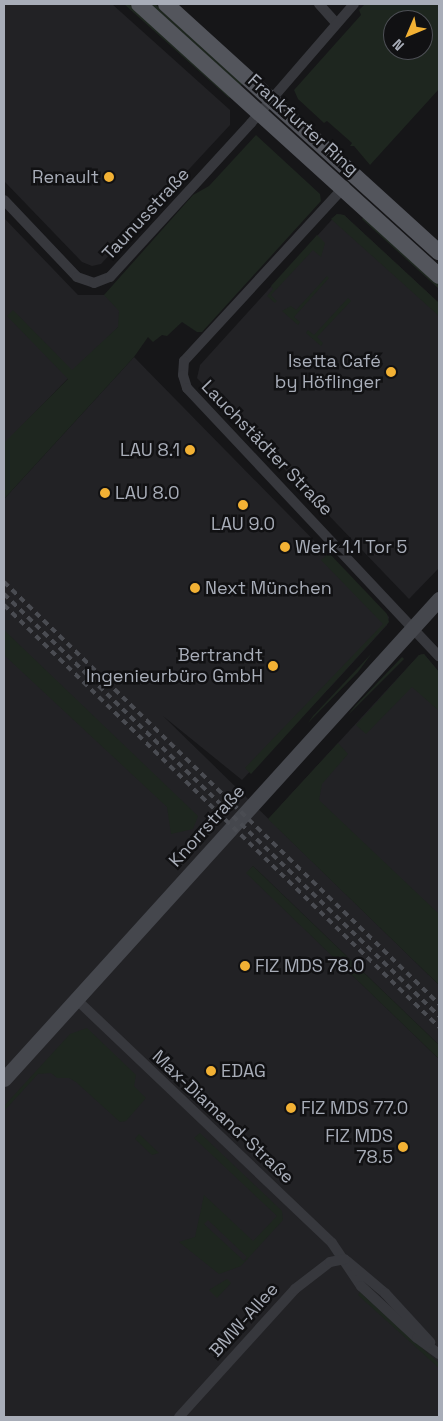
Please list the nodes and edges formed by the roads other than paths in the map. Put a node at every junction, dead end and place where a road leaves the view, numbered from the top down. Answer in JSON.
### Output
{"nodes":[{"id":1,"x":139,"y":4,"type":"edge"},
{"id":2,"x":166,"y":4,"type":"edge"},
{"id":3,"x":319,"y":4,"type":"edge"},
{"id":4,"x":354,"y":4,"type":"edge"},
{"id":5,"x":336,"y":23,"type":"junction"},
{"id":6,"x":271,"y":100,"type":"junction"},
{"id":7,"x":260,"y":113,"type":"junction"},
{"id":8,"x":354,"y":176,"type":"junction"},
{"id":9,"x":343,"y":188,"type":"junction"},
{"id":10,"x":4,"y":200,"type":"edge"},
{"id":11,"x":439,"y":252,"type":"edge"},
{"id":12,"x":439,"y":276,"type":"edge"},
{"id":13,"x":439,"y":599,"type":"edge"},
{"id":14,"x":413,"y":626,"type":"junction"},
{"id":15,"x":439,"y":656,"type":"edge"},
{"id":16,"x":77,"y":1000,"type":"junction"},
{"id":17,"x":4,"y":1080,"type":"edge"},
{"id":18,"x":344,"y":1259,"type":"junction"},
{"id":19,"x":439,"y":1353,"type":"edge"},
{"id":20,"x":179,"y":1417,"type":"edge"}],
"edges":[{"from":1,"to":7,"type":"main road","name":"Frankfurter Ring"},
{"from":2,"to":6,"type":"main road","name":"Frankfurter Ring"},
{"from":3,"to":5,"type":"street"},
{"from":4,"to":5,"type":"street"},
{"from":5,"to":6,"type":"street"},
{"from":6,"to":7,"type":"street"},
{"from":6,"to":8,"type":"main road","name":"Frankfurter Ring"},
{"from":7,"to":9,"type":"main road","name":"Frankfurter Ring"},
{"from":7,"to":10,"type":"street","name":"Taunusstraße"},
{"from":8,"to":9,"type":"street","name":"Lauchstädter Straße"},
{"from":8,"to":11,"type":"main road","name":"Frankfurter Ring"},
{"from":9,"to":12,"type":"main road","name":"Frankfurter Ring"},
{"from":9,"to":14,"type":"street","name":"Lauchstädter Straße"},
{"from":13,"to":14,"type":"street","name":"Knorrstraße"},
{"from":14,"to":15,"type":"street","name":"Lauchstädter Straße"},
{"from":14,"to":16,"type":"street","name":"Knorrstraße"},
{"from":16,"to":17,"type":"street","name":"Knorrstraße"},
{"from":16,"to":18,"type":"street","name":"Max-Diamand-Straße"},
{"from":18,"to":19,"type":"street","name":"Max-Diamand-Straße"},
{"from":18,"to":20,"type":"street","name":"BMW-Allee"}]}
